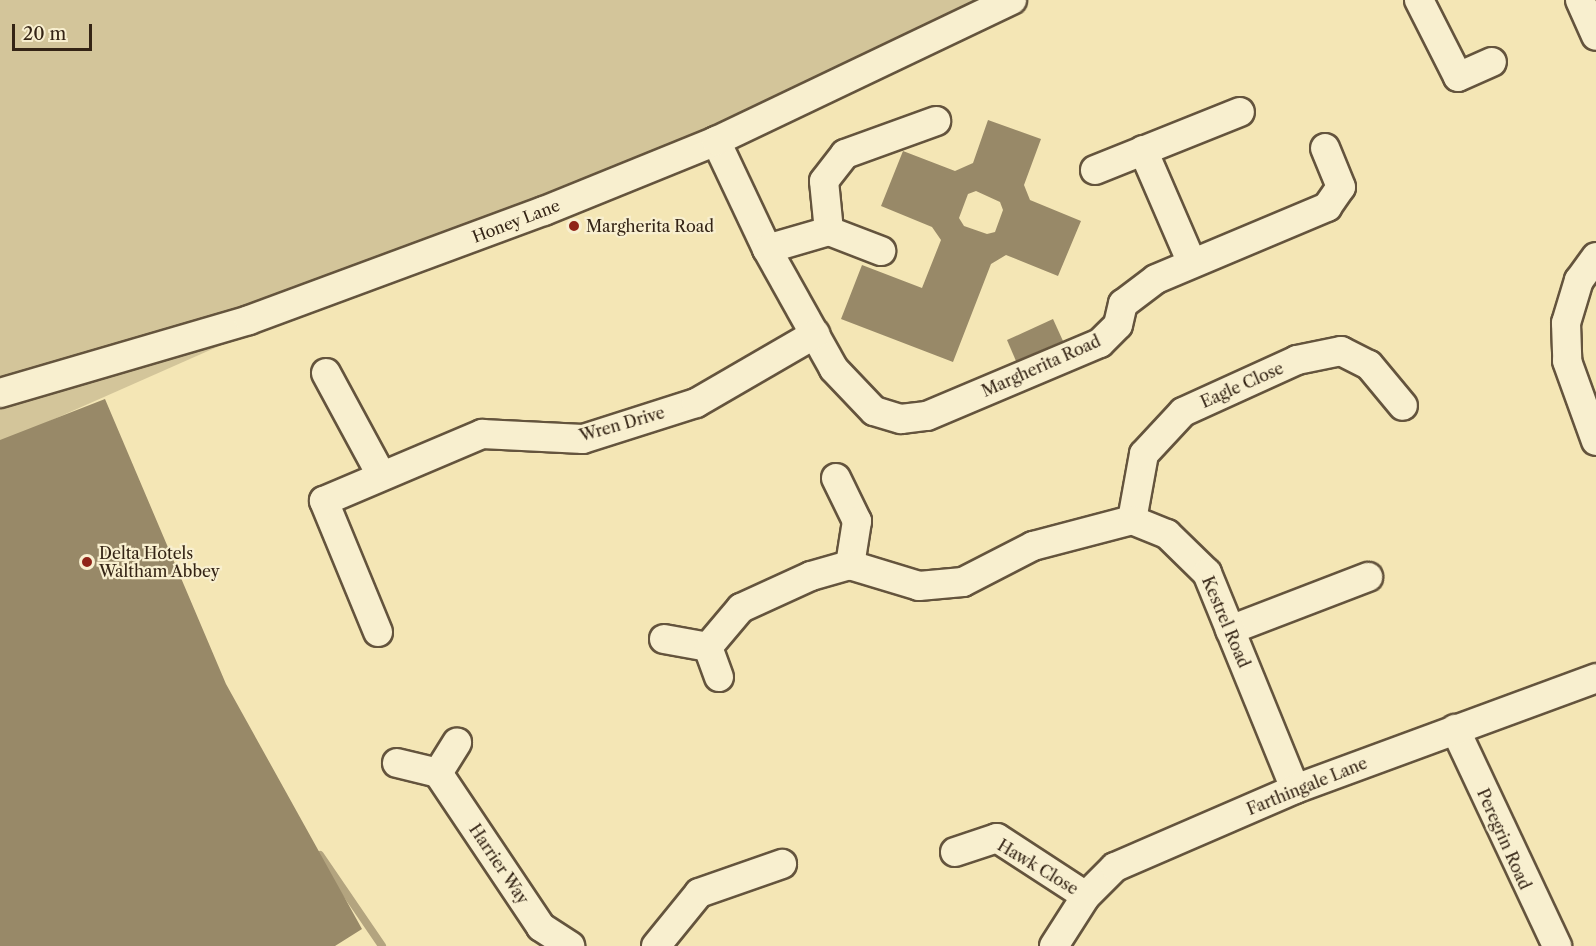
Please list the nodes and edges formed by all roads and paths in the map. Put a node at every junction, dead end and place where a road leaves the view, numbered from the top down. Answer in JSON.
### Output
{"nodes":[{"id":1,"x":1012,"y":0,"type":"edge"},
{"id":2,"x":1419,"y":0,"type":"edge"},
{"id":3,"x":1580,"y":0,"type":"edge"},
{"id":4,"x":1596,"y":36,"type":"edge"},
{"id":5,"x":1492,"y":62,"type":"dead end"},
{"id":6,"x":1240,"y":112,"type":"dead end"},
{"id":7,"x":936,"y":121,"type":"dead end"},
{"id":8,"x":716,"y":141,"type":"junction"},
{"id":9,"x":1325,"y":148,"type":"dead end"},
{"id":10,"x":1143,"y":150,"type":"junction"},
{"id":11,"x":1095,"y":170,"type":"dead end"},
{"id":12,"x":829,"y":231,"type":"junction"},
{"id":13,"x":766,"y":249,"type":"junction"},
{"id":14,"x":880,"y":251,"type":"dead end"},
{"id":15,"x":1596,"y":256,"type":"edge"},
{"id":16,"x":1191,"y":262,"type":"junction"},
{"id":17,"x":814,"y":334,"type":"junction"},
{"id":18,"x":326,"y":373,"type":"dead end"},
{"id":19,"x":0,"y":393,"type":"edge"},
{"id":20,"x":1403,"y":406,"type":"dead end"},
{"id":21,"x":1596,"y":441,"type":"edge"},
{"id":22,"x":380,"y":473,"type":"junction"},
{"id":23,"x":836,"y":478,"type":"dead end"},
{"id":24,"x":1132,"y":520,"type":"junction"},
{"id":25,"x":850,"y":565,"type":"junction"},
{"id":26,"x":1368,"y":577,"type":"dead end"},
{"id":27,"x":1230,"y":630,"type":"junction"},
{"id":28,"x":378,"y":632,"type":"dead end"},
{"id":29,"x":664,"y":639,"type":"dead end"},
{"id":30,"x":708,"y":647,"type":"junction"},
{"id":31,"x":719,"y":677,"type":"dead end"},
{"id":32,"x":1596,"y":678,"type":"edge"},
{"id":33,"x":1455,"y":729,"type":"junction"},
{"id":34,"x":457,"y":742,"type":"dead end"},
{"id":35,"x":397,"y":763,"type":"dead end"},
{"id":36,"x":438,"y":773,"type":"junction"},
{"id":37,"x":1295,"y":789,"type":"junction"},
{"id":38,"x":955,"y":852,"type":"dead end"},
{"id":39,"x":782,"y":864,"type":"dead end"},
{"id":40,"x":1086,"y":896,"type":"junction"},
{"id":41,"x":1551,"y":945,"type":"edge"},
{"id":42,"x":570,"y":946,"type":"edge"},
{"id":43,"x":656,"y":946,"type":"edge"},
{"id":44,"x":1054,"y":946,"type":"edge"}],
"edges":[{"from":1,"to":8,"type":"street","name":"Honey Lane"},
{"from":2,"to":5,"type":"street"},
{"from":3,"to":4,"type":"street"},
{"from":6,"to":10,"type":"street"},
{"from":7,"to":12,"type":"street"},
{"from":8,"to":13,"type":"street","name":"Margherita Road"},
{"from":8,"to":19,"type":"street","name":"Honey Lane"},
{"from":9,"to":16,"type":"street","name":"Margherita Road"},
{"from":10,"to":11,"type":"street"},
{"from":10,"to":16,"type":"street"},
{"from":12,"to":13,"type":"street"},
{"from":12,"to":14,"type":"street"},
{"from":13,"to":17,"type":"street","name":"Margherita Road"},
{"from":15,"to":21,"type":"street"},
{"from":16,"to":17,"type":"street","name":"Margherita Road"},
{"from":17,"to":22,"type":"street","name":"Wren Drive"},
{"from":18,"to":22,"type":"street"},
{"from":20,"to":24,"type":"street","name":"Eagle Close"},
{"from":22,"to":28,"type":"street","name":"Wren Drive"},
{"from":23,"to":25,"type":"street"},
{"from":24,"to":25,"type":"street"},
{"from":24,"to":27,"type":"street","name":"Kestrel Road"},
{"from":25,"to":30,"type":"street"},
{"from":26,"to":27,"type":"street"},
{"from":27,"to":37,"type":"street","name":"Kestrel Road"},
{"from":29,"to":30,"type":"street"},
{"from":30,"to":31,"type":"street"},
{"from":32,"to":33,"type":"street","name":"Farthingale Lane"},
{"from":33,"to":37,"type":"street","name":"Farthingale Lane"},
{"from":33,"to":41,"type":"street","name":"Peregrin Road"},
{"from":34,"to":36,"type":"street"},
{"from":35,"to":36,"type":"street"},
{"from":36,"to":42,"type":"street","name":"Harrier Way"},
{"from":37,"to":40,"type":"street","name":"Farthingale Lane"},
{"from":38,"to":40,"type":"street","name":"Hawk Close"},
{"from":39,"to":43,"type":"street"},
{"from":40,"to":44,"type":"street","name":"Farthingale Lane"}]}
